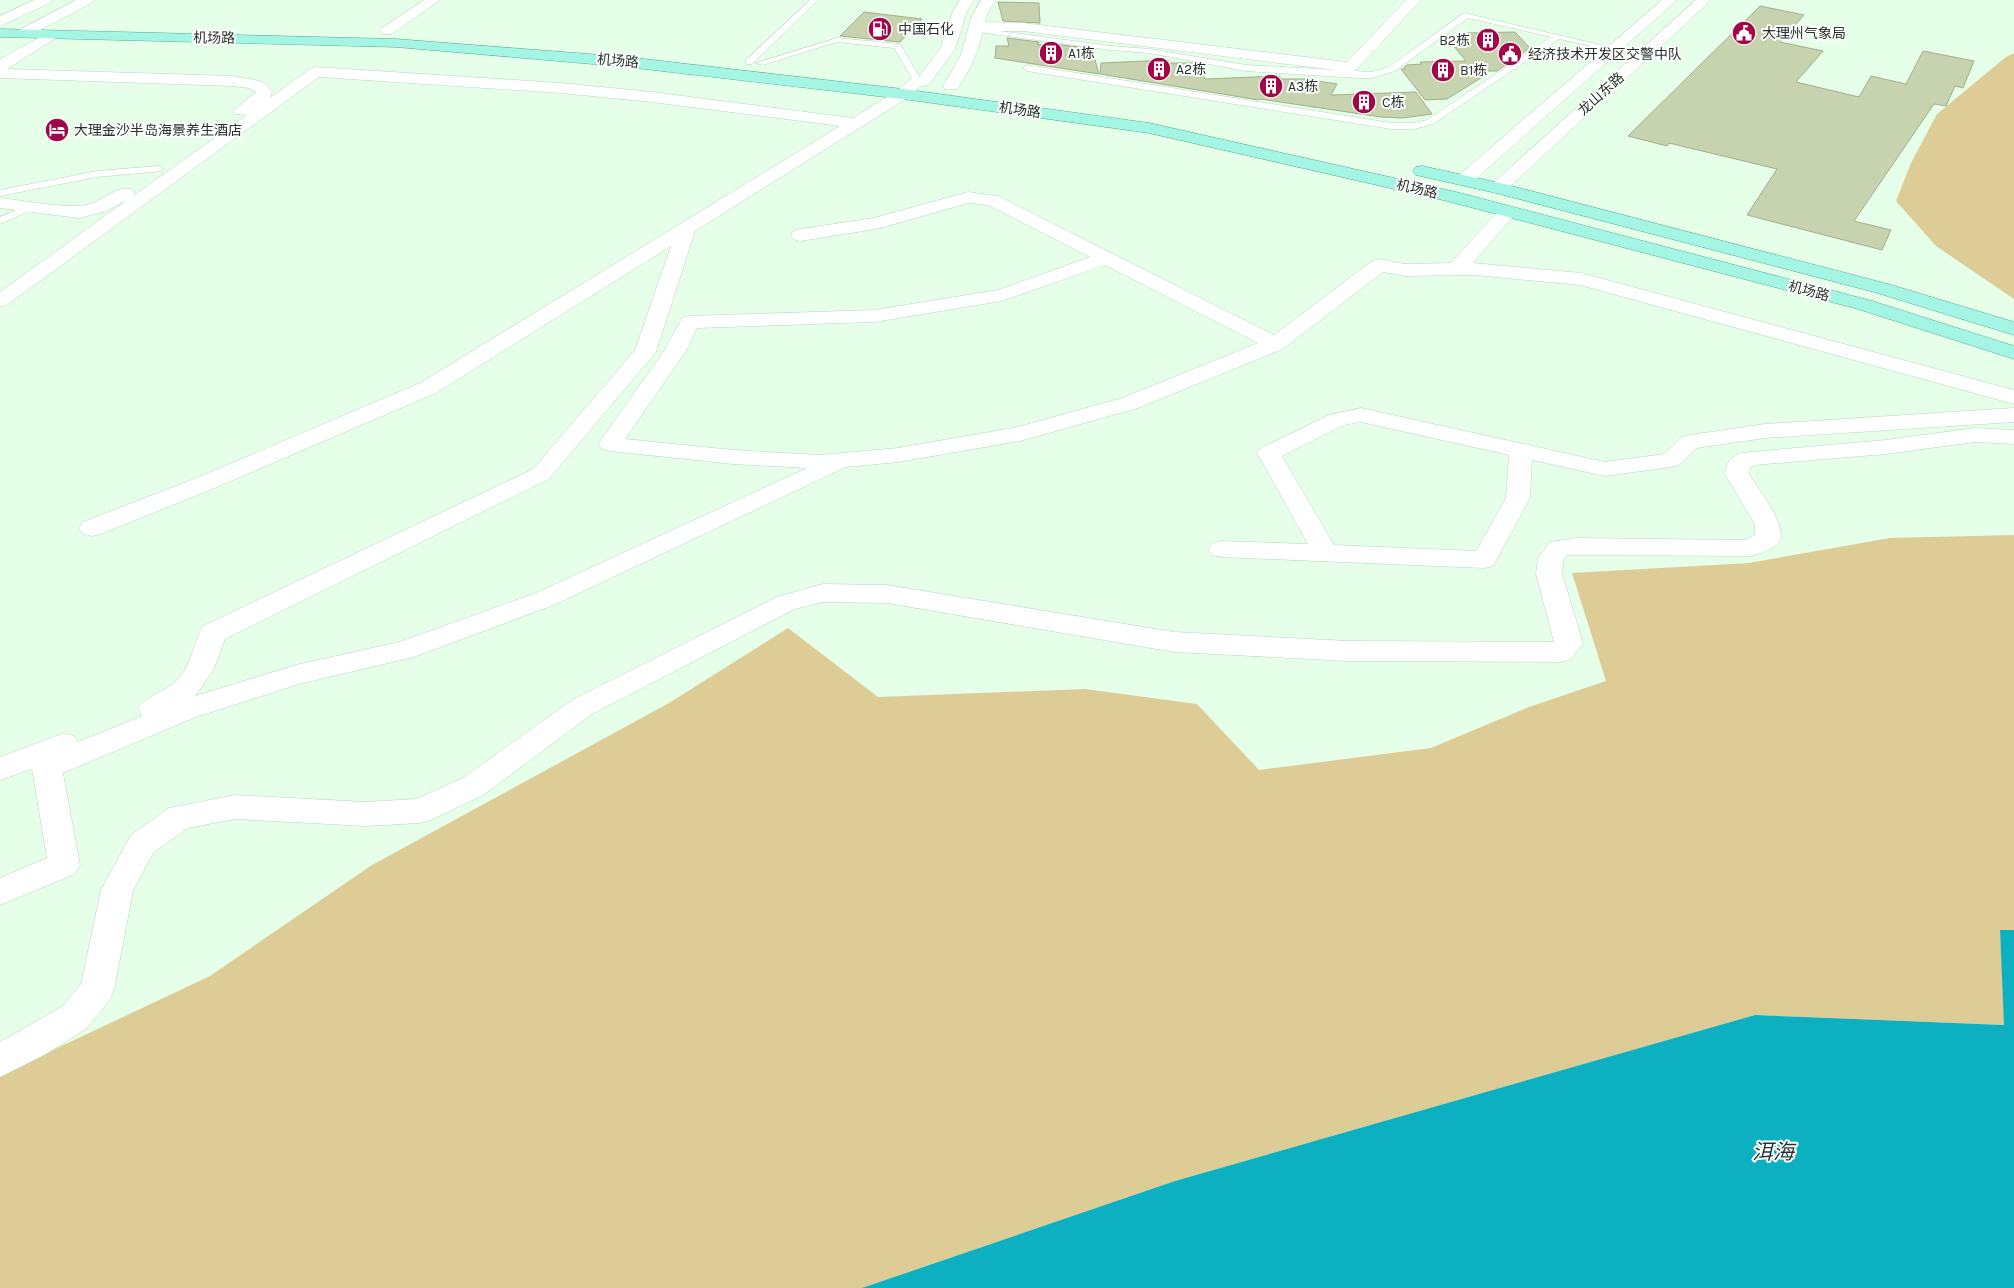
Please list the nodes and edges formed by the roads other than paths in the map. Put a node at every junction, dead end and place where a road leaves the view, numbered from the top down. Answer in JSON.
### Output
{"nodes":[{"id":1,"x":45,"y":0,"type":"edge"},
{"id":2,"x":87,"y":0,"type":"edge"},
{"id":3,"x":433,"y":0,"type":"edge"},
{"id":4,"x":814,"y":0,"type":"edge"},
{"id":5,"x":967,"y":0,"type":"edge"},
{"id":6,"x":990,"y":0,"type":"edge"},
{"id":7,"x":1414,"y":0,"type":"edge"},
{"id":8,"x":1670,"y":0,"type":"edge"},
{"id":9,"x":1704,"y":0,"type":"edge"},
{"id":10,"x":0,"y":24,"type":"edge"},
{"id":11,"x":977,"y":28,"type":"junction"},
{"id":12,"x":46,"y":29,"type":"junction"},
{"id":13,"x":387,"y":31,"type":"junction"},
{"id":14,"x":1558,"y":36,"type":"junction"},
{"id":15,"x":1614,"y":49,"type":"junction"},
{"id":16,"x":754,"y":62,"type":"junction"},
{"id":17,"x":0,"y":66,"type":"edge"},
{"id":18,"x":1027,"y":68,"type":"dead end"},
{"id":19,"x":0,"y":73,"type":"edge"},
{"id":20,"x":915,"y":85,"type":"junction"},
{"id":21,"x":951,"y":86,"type":"junction"},
{"id":22,"x":857,"y":123,"type":"junction"},
{"id":23,"x":1280,"y":141,"type":"dead end"},
{"id":24,"x":1494,"y":154,"type":"junction"},
{"id":25,"x":1526,"y":163,"type":"junction"},
{"id":26,"x":1406,"y":168,"type":"dead end"},
{"id":27,"x":159,"y":169,"type":"junction"},
{"id":28,"x":1464,"y":180,"type":"junction"},
{"id":29,"x":1498,"y":188,"type":"junction"},
{"id":30,"x":0,"y":193,"type":"edge"},
{"id":31,"x":0,"y":203,"type":"edge"},
{"id":32,"x":32,"y":206,"type":"junction"},
{"id":33,"x":1508,"y":212,"type":"junction"},
{"id":34,"x":0,"y":221,"type":"edge"},
{"id":35,"x":686,"y":228,"type":"junction"},
{"id":36,"x":800,"y":235,"type":"dead end"},
{"id":37,"x":1107,"y":258,"type":"junction"},
{"id":38,"x":1457,"y":269,"type":"junction"},
{"id":39,"x":1405,"y":270,"type":"junction"},
{"id":40,"x":0,"y":301,"type":"edge"},
{"id":41,"x":2014,"y":329,"type":"edge"},
{"id":42,"x":1275,"y":344,"type":"junction"},
{"id":43,"x":2014,"y":353,"type":"edge"},
{"id":44,"x":2014,"y":397,"type":"edge"},
{"id":45,"x":2014,"y":415,"type":"edge"},
{"id":46,"x":2014,"y":437,"type":"edge"},
{"id":47,"x":978,"y":441,"type":"junction"},
{"id":48,"x":1521,"y":450,"type":"junction"},
{"id":49,"x":846,"y":459,"type":"junction"},
{"id":50,"x":92,"y":528,"type":"dead end"},
{"id":51,"x":1221,"y":549,"type":"dead end"},
{"id":52,"x":1326,"y":552,"type":"junction"},
{"id":53,"x":0,"y":769,"type":"edge"},
{"id":54,"x":0,"y":892,"type":"edge"},
{"id":55,"x":0,"y":1060,"type":"edge"}],
"edges":[{"from":1,"to":10,"type":"street"},
{"from":2,"to":12,"type":"street"},
{"from":3,"to":13,"type":"street"},
{"from":4,"to":16,"type":"lane"},
{"from":5,"to":20,"type":"street"},
{"from":6,"to":11,"type":"street"},
{"from":7,"to":11,"type":"street"},
{"from":8,"to":15,"type":"street","name":"龙山东路"},
{"from":9,"to":25,"type":"street","name":"龙山东路"},
{"from":10,"to":12,"type":"main road","name":"机场路"},
{"from":10,"to":12,"type":"main road","name":"机场路"},
{"from":11,"to":14,"type":"lane"},
{"from":11,"to":21,"type":"street"},
{"from":12,"to":13,"type":"main road","name":"机场路"},
{"from":12,"to":17,"type":"street"},
{"from":12,"to":20,"type":"main road","name":"机场路"},
{"from":13,"to":16,"type":"main road","name":"机场路"},
{"from":14,"to":15,"type":"lane"},
{"from":14,"to":18,"type":"lane"},
{"from":15,"to":24,"type":"street","name":"龙山东路"},
{"from":16,"to":20,"type":"main road","name":"机场路"},
{"from":16,"to":20,"type":"lane"},
{"from":19,"to":27,"type":"street"},
{"from":20,"to":21,"type":"main road","name":"机场路"},
{"from":20,"to":22,"type":"street"},
{"from":20,"to":33,"type":"main road","name":"机场路"},
{"from":21,"to":23,"type":"main road","name":"机场路"},
{"from":22,"to":35,"type":"street"},
{"from":22,"to":40,"type":"street"},
{"from":24,"to":25,"type":"street"},
{"from":24,"to":28,"type":"street","name":"龙山东路"},
{"from":25,"to":29,"type":"street","name":"龙山东路"},
{"from":26,"to":28,"type":"main road","name":"机场路"},
{"from":27,"to":30,"type":"lane"},
{"from":27,"to":32,"type":"street"},
{"from":28,"to":29,"type":"main road","name":"机场路"},
{"from":29,"to":41,"type":"main road","name":"机场路"},
{"from":31,"to":32,"type":"street"},
{"from":32,"to":34,"type":"lane"},
{"from":33,"to":38,"type":"street"},
{"from":33,"to":43,"type":"main road","name":"机场路"},
{"from":35,"to":50,"type":"street"},
{"from":35,"to":53,"type":"street"},
{"from":36,"to":37,"type":"street"},
{"from":37,"to":42,"type":"street"},
{"from":37,"to":49,"type":"street"},
{"from":38,"to":39,"type":"street"},
{"from":38,"to":44,"type":"street"},
{"from":39,"to":42,"type":"street"},
{"from":39,"to":47,"type":"street"},
{"from":42,"to":47,"type":"street"},
{"from":45,"to":48,"type":"street"},
{"from":46,"to":55,"type":"street"},
{"from":47,"to":49,"type":"street"},
{"from":48,"to":52,"type":"street"},
{"from":48,"to":52,"type":"street"},
{"from":49,"to":54,"type":"street"},
{"from":51,"to":52,"type":"street"}]}
